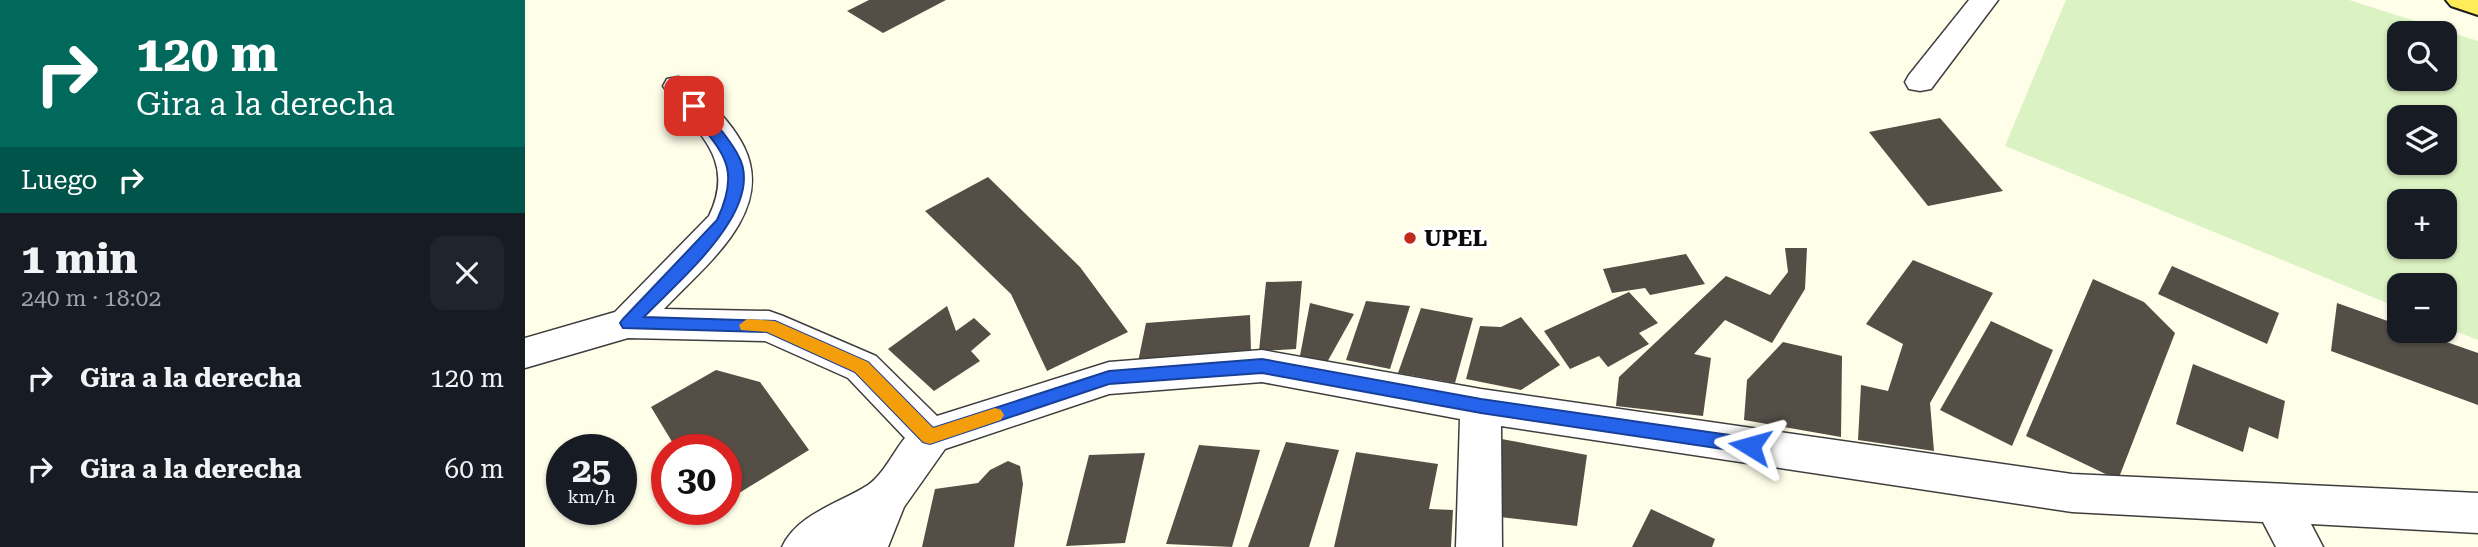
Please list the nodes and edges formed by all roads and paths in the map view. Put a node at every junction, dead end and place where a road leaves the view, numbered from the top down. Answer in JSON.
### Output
{"nodes":[{"id":1,"x":1985,"y":0,"type":"edge"},
{"id":2,"x":2461,"y":0,"type":"edge"},
{"id":3,"x":2478,"y":6,"type":"edge"},
{"id":4,"x":1920,"y":82,"type":"dead end"},
{"id":5,"x":678,"y":86,"type":"dead end"},
{"id":6,"x":628,"y":323,"type":"junction"},
{"id":7,"x":525,"y":353,"type":"edge"},
{"id":8,"x":1481,"y":406,"type":"junction"},
{"id":9,"x":930,"y":436,"type":"junction"},
{"id":10,"x":885,"y":498,"type":"junction"},
{"id":11,"x":2276,"y":503,"type":"junction"},
{"id":12,"x":2478,"y":513,"type":"edge"},
{"id":13,"x":805,"y":547,"type":"edge"},
{"id":14,"x":866,"y":547,"type":"edge"},
{"id":15,"x":1479,"y":547,"type":"edge"},
{"id":16,"x":2300,"y":547,"type":"edge"}],
"edges":[{"from":1,"to":4,"type":"street"},
{"from":2,"to":3,"type":"main road"},
{"from":5,"to":6,"type":"street"},
{"from":6,"to":7,"type":"street"},
{"from":6,"to":9,"type":"street"},
{"from":8,"to":9,"type":"street"},
{"from":8,"to":11,"type":"street"},
{"from":8,"to":15,"type":"street"},
{"from":9,"to":10,"type":"street"},
{"from":10,"to":13,"type":"street"},
{"from":10,"to":14,"type":"street"},
{"from":11,"to":12,"type":"street"},
{"from":11,"to":16,"type":"street"}]}
